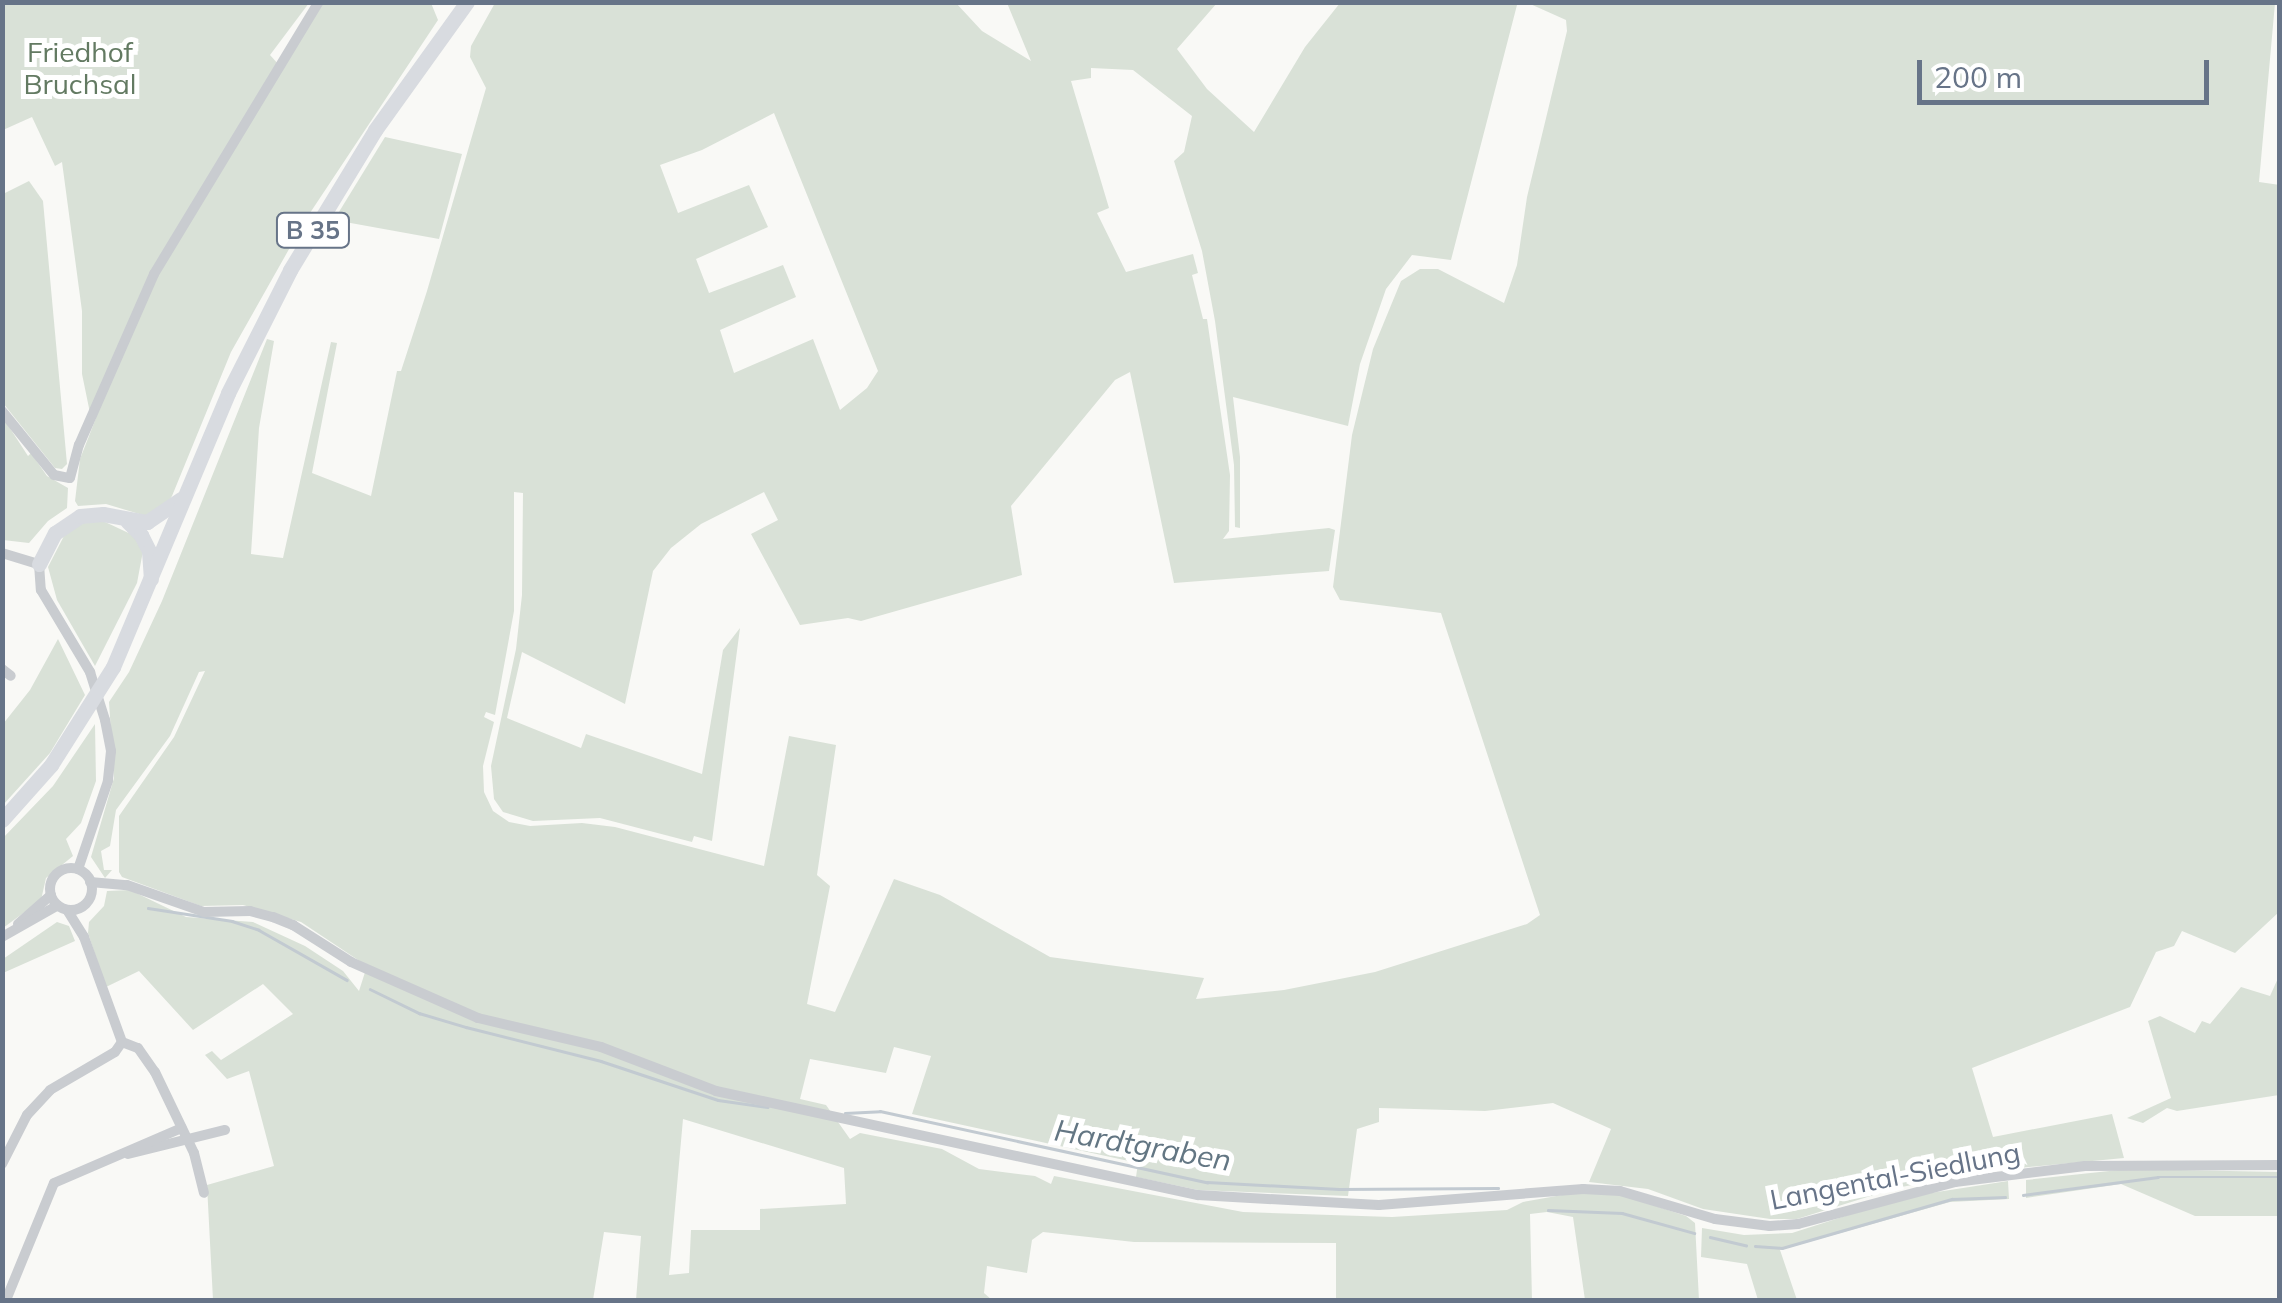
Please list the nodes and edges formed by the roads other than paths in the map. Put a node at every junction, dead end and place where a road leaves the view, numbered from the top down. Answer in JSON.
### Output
{"nodes":[{"id":1,"x":318,"y":2,"type":"edge"},
{"id":2,"x":467,"y":2,"type":"edge"},
{"id":3,"x":2,"y":411,"type":"edge"},
{"id":4,"x":186,"y":495,"type":"junction"},
{"id":5,"x":127,"y":521,"type":"junction"},
{"id":6,"x":2,"y":554,"type":"edge"},
{"id":7,"x":39,"y":564,"type":"junction"},
{"id":8,"x":151,"y":582,"type":"junction"},
{"id":9,"x":2,"y":820,"type":"edge"},
{"id":10,"x":78,"y":869,"type":"junction"},
{"id":11,"x":90,"y":882,"type":"junction"},
{"id":12,"x":104,"y":886,"type":"junction"},
{"id":13,"x":91,"y":894,"type":"junction"},
{"id":14,"x":51,"y":895,"type":"junction"},
{"id":15,"x":84,"y":906,"type":"junction"},
{"id":16,"x":63,"y":908,"type":"junction"},
{"id":17,"x":6,"y":936,"type":"edge"},
{"id":18,"x":84,"y":937,"type":"junction"},
{"id":19,"x":122,"y":1042,"type":"junction"},
{"id":20,"x":182,"y":1128,"type":"junction"},
{"id":21,"x":225,"y":1130,"type":"dead end"},
{"id":22,"x":188,"y":1142,"type":"junction"},
{"id":23,"x":112,"y":1156,"type":"junction"},
{"id":24,"x":2,"y":1164,"type":"edge"},
{"id":25,"x":2280,"y":1164,"type":"edge"},
{"id":26,"x":204,"y":1192,"type":"dead end"},
{"id":27,"x":6,"y":1300,"type":"edge"}],
"edges":[{"from":1,"to":3,"type":"street"},
{"from":2,"to":4,"type":"main road","number":"B 35"},
{"from":4,"to":5,"type":"main road"},
{"from":4,"to":8,"type":"main road","number":"B 35"},
{"from":5,"to":7,"type":"main road"},
{"from":5,"to":8,"type":"main road"},
{"from":6,"to":7,"type":"street"},
{"from":7,"to":10,"type":"street"},
{"from":8,"to":9,"type":"main road","number":"B 35"},
{"from":10,"to":11,"type":"street"},
{"from":10,"to":14,"type":"street"},
{"from":11,"to":12,"type":"street","name":"Langental-Siedlung"},
{"from":11,"to":13,"type":"street"},
{"from":12,"to":13,"type":"street"},
{"from":12,"to":25,"type":"street","name":"Langental-Siedlung"},
{"from":13,"to":15,"type":"street"},
{"from":14,"to":16,"type":"street"},
{"from":14,"to":17,"type":"street"},
{"from":15,"to":16,"type":"street"},
{"from":15,"to":18,"type":"street"},
{"from":16,"to":17,"type":"street"},
{"from":16,"to":18,"type":"street"},
{"from":18,"to":19,"type":"street"},
{"from":19,"to":20,"type":"street"},
{"from":19,"to":24,"type":"street"},
{"from":20,"to":22,"type":"street"},
{"from":20,"to":23,"type":"street"},
{"from":21,"to":22,"type":"street"},
{"from":22,"to":23,"type":"street"},
{"from":22,"to":26,"type":"street"},
{"from":23,"to":27,"type":"street"}]}
